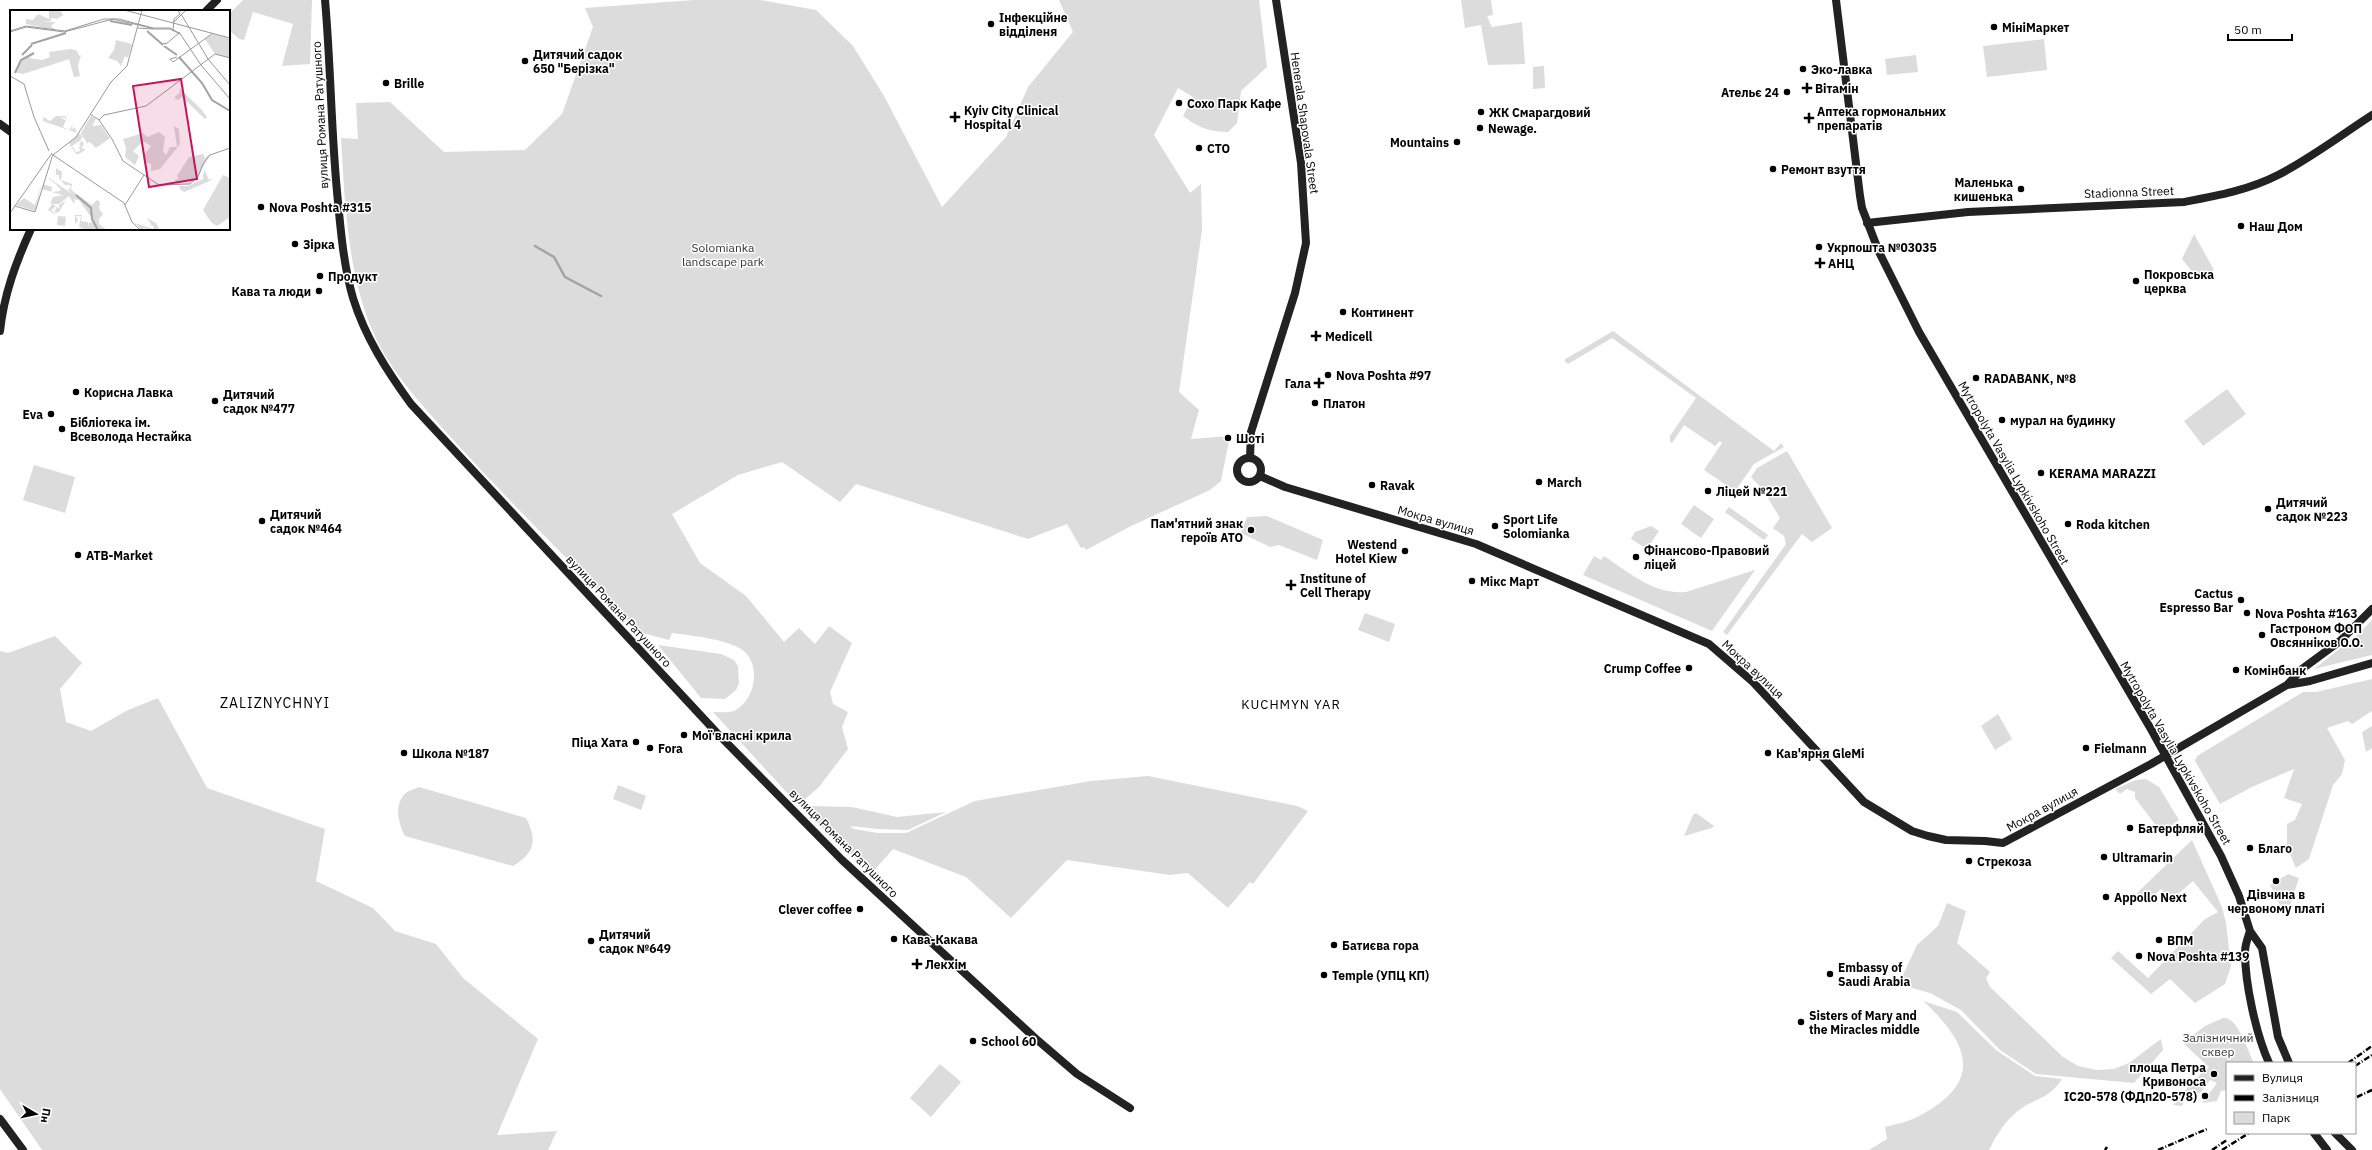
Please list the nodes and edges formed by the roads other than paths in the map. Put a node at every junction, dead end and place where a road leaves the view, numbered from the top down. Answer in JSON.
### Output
{"nodes":[{"id":1,"x":217,"y":0,"type":"edge"},
{"id":2,"x":325,"y":0,"type":"edge"},
{"id":3,"x":1276,"y":0,"type":"edge"},
{"id":4,"x":1836,"y":0,"type":"edge"},
{"id":5,"x":207,"y":10,"type":"edge"},
{"id":6,"x":2372,"y":115,"type":"edge"},
{"id":7,"x":0,"y":124,"type":"edge"},
{"id":8,"x":10,"y":131,"type":"edge"},
{"id":9,"x":1867,"y":223,"type":"junction"},
{"id":10,"x":31,"y":230,"type":"edge"},
{"id":11,"x":0,"y":331,"type":"edge"},
{"id":12,"x":1250,"y":458,"type":"junction"},
{"id":13,"x":1260,"y":476,"type":"junction"},
{"id":14,"x":2372,"y":609,"type":"edge"},
{"id":15,"x":2372,"y":663,"type":"edge"},
{"id":16,"x":2287,"y":685,"type":"junction"},
{"id":17,"x":2166,"y":756,"type":"junction"},
{"id":18,"x":2250,"y":931,"type":"junction"},
{"id":19,"x":2269,"y":1062,"type":"edge"},
{"id":20,"x":2289,"y":1062,"type":"edge"},
{"id":21,"x":1130,"y":1108,"type":"dead end"},
{"id":22,"x":0,"y":1119,"type":"edge"},
{"id":23,"x":2315,"y":1134,"type":"edge"},
{"id":24,"x":2336,"y":1134,"type":"edge"},
{"id":25,"x":22,"y":1150,"type":"edge"},
{"id":26,"x":2327,"y":1150,"type":"edge"},
{"id":27,"x":2352,"y":1150,"type":"edge"}],
"edges":[{"from":1,"to":5,"type":"street"},
{"from":2,"to":21,"type":"street","name":"вулиця Романа Ратушного"},
{"from":3,"to":12,"type":"street","name":"Henerala Shapovala Street"},
{"from":4,"to":9,"type":"street","name":"Mytropolyta Vasylia Lypkivskoho Street"},
{"from":6,"to":9,"type":"street","name":"Stadionna Street"},
{"from":7,"to":8,"type":"street"},
{"from":9,"to":17,"type":"street","name":"Mytropolyta Vasylia Lypkivskoho Street"},
{"from":10,"to":11,"type":"street"},
{"from":12,"to":13,"type":"street"},
{"from":12,"to":13,"type":"street"},
{"from":13,"to":17,"type":"street","name":"Мокра вулиця"},
{"from":14,"to":16,"type":"street"},
{"from":15,"to":16,"type":"street"},
{"from":16,"to":17,"type":"street","name":"Мокра вулиця"},
{"from":17,"to":18,"type":"street","name":"Mytropolyta Vasylia Lypkivskoho Street"},
{"from":18,"to":19,"type":"street"},
{"from":18,"to":20,"type":"street","name":"Mytropolyta Vasylia Lypkivskoho Street"},
{"from":22,"to":25,"type":"street"},
{"from":23,"to":26,"type":"street"},
{"from":24,"to":27,"type":"street"}]}
